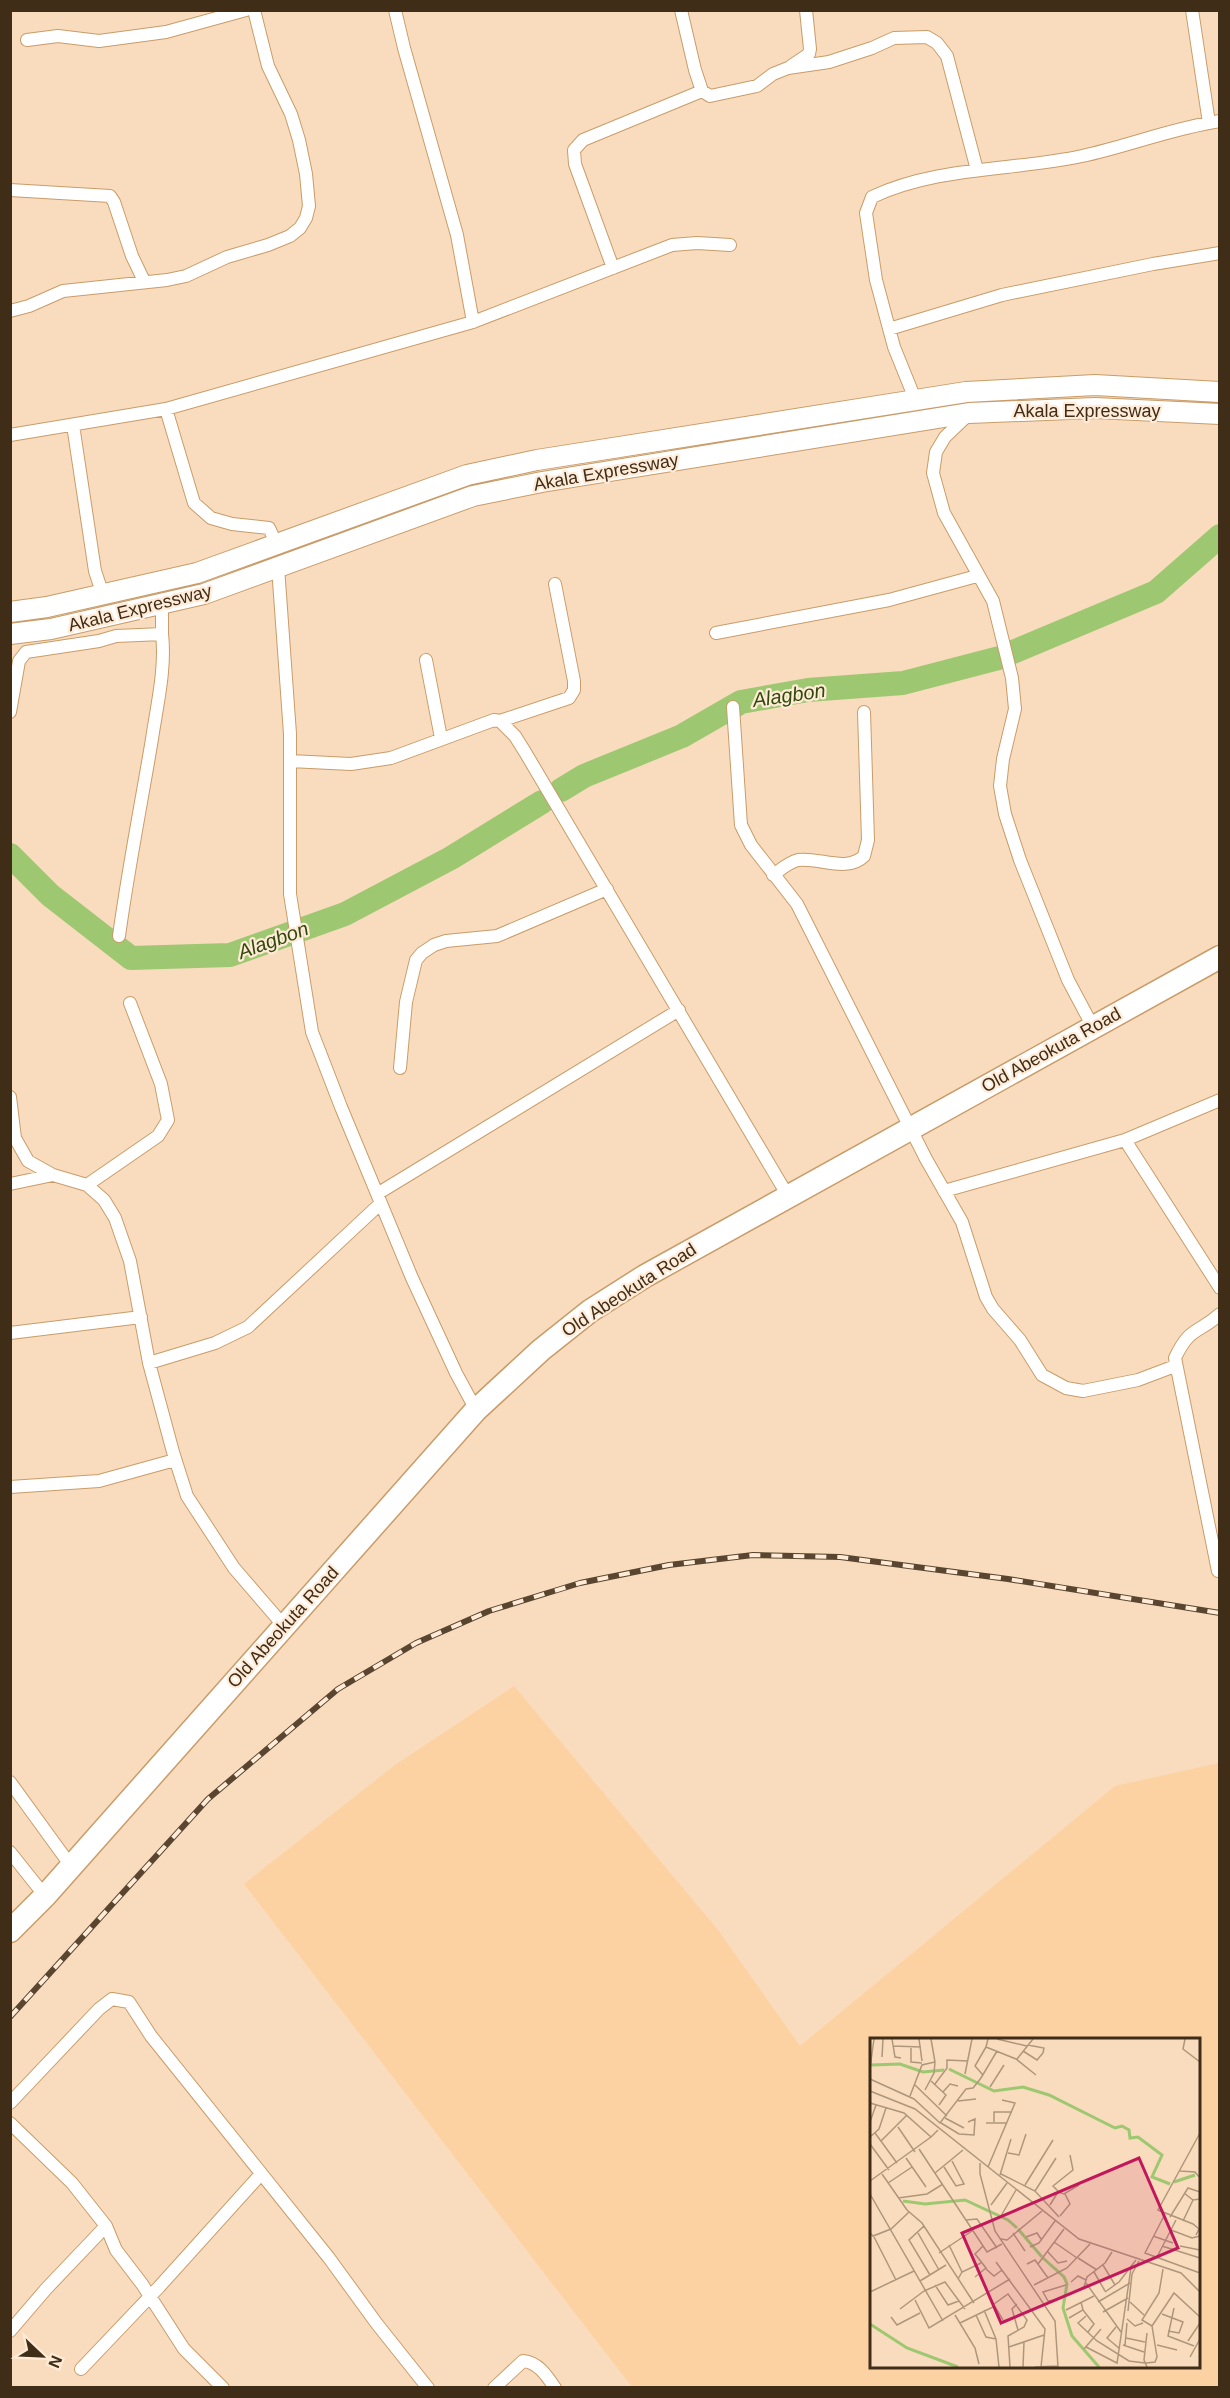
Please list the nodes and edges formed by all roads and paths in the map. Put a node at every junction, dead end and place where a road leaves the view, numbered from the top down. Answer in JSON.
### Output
{"nodes":[{"id":1,"x":246,"y":10,"type":"edge"},
{"id":2,"x":254,"y":10,"type":"edge"},
{"id":3,"x":396,"y":10,"type":"edge"},
{"id":4,"x":681,"y":10,"type":"edge"},
{"id":5,"x":806,"y":10,"type":"edge"},
{"id":6,"x":1192,"y":10,"type":"edge"},
{"id":7,"x":233,"y":12,"type":"edge"},
{"id":8,"x":27,"y":40,"type":"dead end"},
{"id":9,"x":788,"y":68,"type":"junction"},
{"id":10,"x":702,"y":92,"type":"junction"},
{"id":11,"x":1214,"y":122,"type":"edge"},
{"id":12,"x":977,"y":170,"type":"junction"},
{"id":13,"x":10,"y":189,"type":"edge"},
{"id":14,"x":730,"y":245,"type":"dead end"},
{"id":15,"x":1220,"y":253,"type":"edge"},
{"id":16,"x":613,"y":268,"type":"junction"},
{"id":17,"x":144,"y":281,"type":"junction"},
{"id":18,"x":10,"y":311,"type":"edge"},
{"id":19,"x":472,"y":322,"type":"junction"},
{"id":20,"x":889,"y":329,"type":"junction"},
{"id":21,"x":966,"y":392,"type":"junction"},
{"id":22,"x":1220,"y":392,"type":"edge"},
{"id":23,"x":915,"y":399,"type":"junction"},
{"id":24,"x":166,"y":409,"type":"junction"},
{"id":25,"x":969,"y":413,"type":"junction"},
{"id":26,"x":1220,"y":414,"type":"edge"},
{"id":27,"x":73,"y":424,"type":"junction"},
{"id":28,"x":10,"y":435,"type":"edge"},
{"id":29,"x":276,"y":543,"type":"junction"},
{"id":30,"x":278,"y":567,"type":"junction"},
{"id":31,"x":977,"y":576,"type":"junction"},
{"id":32,"x":555,"y":584,"type":"dead end"},
{"id":33,"x":103,"y":595,"type":"junction"},
{"id":34,"x":162,"y":604,"type":"junction"},
{"id":35,"x":10,"y":612,"type":"edge"},
{"id":36,"x":716,"y":633,"type":"dead end"},
{"id":37,"x":10,"y":634,"type":"edge"},
{"id":38,"x":162,"y":634,"type":"junction"},
{"id":39,"x":426,"y":660,"type":"dead end"},
{"id":40,"x":733,"y":707,"type":"dead end"},
{"id":41,"x":10,"y":712,"type":"edge"},
{"id":42,"x":864,"y":712,"type":"dead end"},
{"id":43,"x":500,"y":721,"type":"junction"},
{"id":44,"x":441,"y":738,"type":"junction"},
{"id":45,"x":290,"y":761,"type":"junction"},
{"id":46,"x":773,"y":875,"type":"junction"},
{"id":47,"x":607,"y":889,"type":"junction"},
{"id":48,"x":119,"y":936,"type":"dead end"},
{"id":49,"x":1220,"y":957,"type":"edge"},
{"id":50,"x":130,"y":1004,"type":"dead end"},
{"id":51,"x":679,"y":1010,"type":"junction"},
{"id":52,"x":1094,"y":1027,"type":"junction"},
{"id":53,"x":400,"y":1068,"type":"dead end"},
{"id":54,"x":10,"y":1097,"type":"edge"},
{"id":55,"x":1220,"y":1100,"type":"edge"},
{"id":56,"x":910,"y":1128,"type":"junction"},
{"id":57,"x":1125,"y":1140,"type":"junction"},
{"id":58,"x":53,"y":1175,"type":"junction"},
{"id":59,"x":10,"y":1184,"type":"edge"},
{"id":60,"x":87,"y":1185,"type":"junction"},
{"id":61,"x":944,"y":1191,"type":"junction"},
{"id":62,"x":788,"y":1196,"type":"junction"},
{"id":63,"x":379,"y":1198,"type":"junction"},
{"id":64,"x":1220,"y":1288,"type":"edge"},
{"id":65,"x":1220,"y":1314,"type":"edge"},
{"id":66,"x":141,"y":1317,"type":"junction"},
{"id":67,"x":10,"y":1333,"type":"edge"},
{"id":68,"x":149,"y":1363,"type":"junction"},
{"id":69,"x":1175,"y":1366,"type":"junction"},
{"id":70,"x":476,"y":1410,"type":"junction"},
{"id":71,"x":175,"y":1460,"type":"junction"},
{"id":72,"x":10,"y":1488,"type":"edge"},
{"id":73,"x":1218,"y":1571,"type":"dead end"},
{"id":74,"x":284,"y":1626,"type":"junction"},
{"id":75,"x":10,"y":1782,"type":"edge"},
{"id":76,"x":10,"y":1852,"type":"edge"},
{"id":77,"x":71,"y":1866,"type":"junction"},
{"id":78,"x":45,"y":1896,"type":"junction"},
{"id":79,"x":10,"y":1931,"type":"edge"},
{"id":80,"x":10,"y":2103,"type":"edge"},
{"id":81,"x":10,"y":2123,"type":"edge"},
{"id":82,"x":261,"y":2174,"type":"junction"},
{"id":83,"x":106,"y":2226,"type":"junction"},
{"id":84,"x":150,"y":2296,"type":"junction"},
{"id":85,"x":10,"y":2331,"type":"edge"},
{"id":86,"x":81,"y":2369,"type":"dead end"},
{"id":87,"x":223,"y":2388,"type":"edge"},
{"id":88,"x":428,"y":2388,"type":"edge"},
{"id":89,"x":494,"y":2388,"type":"edge"},
{"id":90,"x":555,"y":2388,"type":"edge"}],
"edges":[{"from":1,"to":7,"type":"street"},
{"from":2,"to":17,"type":"street"},
{"from":3,"to":19,"type":"street"},
{"from":4,"to":10,"type":"street"},
{"from":5,"to":9,"type":"street"},
{"from":6,"to":11,"type":"street"},
{"from":7,"to":8,"type":"street"},
{"from":9,"to":10,"type":"street"},
{"from":9,"to":12,"type":"street"},
{"from":10,"to":16,"type":"street"},
{"from":11,"to":12,"type":"street"},
{"from":12,"to":20,"type":"street"},
{"from":13,"to":17,"type":"street"},
{"from":14,"to":16,"type":"street"},
{"from":15,"to":20,"type":"street"},
{"from":16,"to":19,"type":"street"},
{"from":17,"to":18,"type":"street"},
{"from":19,"to":24,"type":"street"},
{"from":20,"to":23,"type":"street"},
{"from":21,"to":22,"type":"main road","name":"Akala Expressway"},
{"from":21,"to":23,"type":"main road","name":"Akala Expressway"},
{"from":21,"to":25,"type":"main road"},
{"from":23,"to":29,"type":"main road","name":"Akala Expressway"},
{"from":24,"to":27,"type":"street"},
{"from":24,"to":29,"type":"street"},
{"from":25,"to":26,"type":"main road","name":"Akala Expressway"},
{"from":25,"to":30,"type":"main road","name":"Akala Expressway"},
{"from":25,"to":31,"type":"street"},
{"from":27,"to":28,"type":"street"},
{"from":27,"to":33,"type":"street"},
{"from":29,"to":33,"type":"main road","name":"Akala Expressway"},
{"from":30,"to":34,"type":"main road","name":"Akala Expressway"},
{"from":30,"to":45,"type":"street"},
{"from":31,"to":36,"type":"street"},
{"from":31,"to":52,"type":"street"},
{"from":32,"to":43,"type":"street"},
{"from":33,"to":35,"type":"main road","name":"Akala Expressway"},
{"from":34,"to":37,"type":"main road","name":"Akala Expressway"},
{"from":34,"to":38,"type":"street"},
{"from":38,"to":41,"type":"street"},
{"from":38,"to":48,"type":"street"},
{"from":39,"to":44,"type":"street"},
{"from":40,"to":46,"type":"street"},
{"from":42,"to":46,"type":"street"},
{"from":43,"to":44,"type":"street"},
{"from":43,"to":47,"type":"street"},
{"from":44,"to":45,"type":"street"},
{"from":45,"to":63,"type":"street"},
{"from":46,"to":56,"type":"street"},
{"from":47,"to":51,"type":"street"},
{"from":47,"to":53,"type":"street"},
{"from":49,"to":52,"type":"highway","name":"Old Abeokuta Road"},
{"from":50,"to":60,"type":"street"},
{"from":51,"to":62,"type":"street"},
{"from":51,"to":63,"type":"street"},
{"from":52,"to":56,"type":"highway","name":"Old Abeokuta Road"},
{"from":54,"to":58,"type":"street"},
{"from":55,"to":57,"type":"street"},
{"from":56,"to":61,"type":"street"},
{"from":56,"to":62,"type":"highway","name":"Old Abeokuta Road"},
{"from":57,"to":61,"type":"street"},
{"from":57,"to":64,"type":"street"},
{"from":58,"to":59,"type":"street"},
{"from":58,"to":60,"type":"street"},
{"from":60,"to":66,"type":"street"},
{"from":61,"to":69,"type":"street"},
{"from":62,"to":70,"type":"highway","name":"Old Abeokuta Road"},
{"from":63,"to":68,"type":"street"},
{"from":63,"to":70,"type":"street"},
{"from":65,"to":69,"type":"street"},
{"from":66,"to":67,"type":"street"},
{"from":66,"to":68,"type":"street"},
{"from":68,"to":71,"type":"street"},
{"from":69,"to":73,"type":"street"},
{"from":70,"to":74,"type":"highway","name":"Old Abeokuta Road"},
{"from":71,"to":72,"type":"street"},
{"from":71,"to":74,"type":"street"},
{"from":74,"to":77,"type":"highway","name":"Old Abeokuta Road"},
{"from":75,"to":77,"type":"street"},
{"from":76,"to":78,"type":"street"},
{"from":77,"to":78,"type":"highway","name":"Old Abeokuta Road"},
{"from":78,"to":79,"type":"highway","name":"Old Abeokuta Road"},
{"from":80,"to":82,"type":"street"},
{"from":81,"to":83,"type":"street"},
{"from":82,"to":84,"type":"street"},
{"from":82,"to":88,"type":"street"},
{"from":83,"to":84,"type":"street"},
{"from":83,"to":85,"type":"street"},
{"from":84,"to":86,"type":"street"},
{"from":84,"to":87,"type":"street"},
{"from":89,"to":90,"type":"street"}]}
